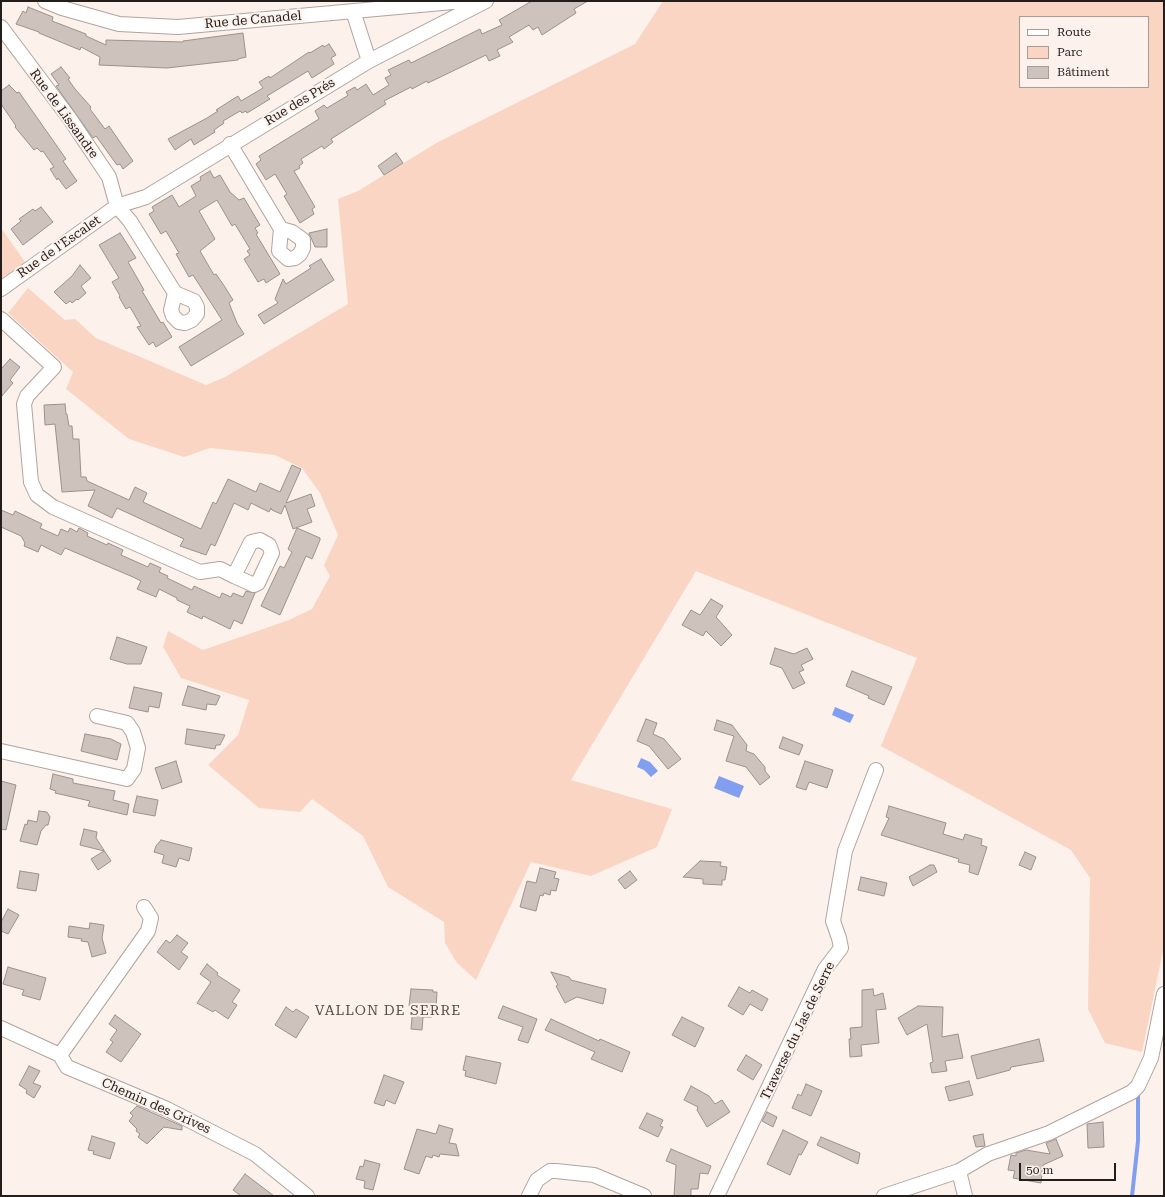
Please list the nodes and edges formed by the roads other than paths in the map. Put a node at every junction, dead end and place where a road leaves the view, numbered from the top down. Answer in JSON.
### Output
{"nodes":[{"id":1,"x":45,"y":1,"type":"edge"},
{"id":2,"x":464,"y":1,"type":"edge"},
{"id":3,"x":486,"y":1,"type":"edge"},
{"id":4,"x":353,"y":11,"type":"junction"},
{"id":5,"x":1,"y":27,"type":"edge"},
{"id":6,"x":369,"y":60,"type":"junction"},
{"id":7,"x":230,"y":144,"type":"junction"},
{"id":8,"x":117,"y":206,"type":"junction"},
{"id":9,"x":281,"y":229,"type":"dead end"},
{"id":10,"x":1,"y":289,"type":"edge"},
{"id":11,"x":175,"y":292,"type":"dead end"},
{"id":12,"x":1,"y":319,"type":"edge"},
{"id":13,"x":234,"y":576,"type":"dead end"},
{"id":14,"x":97,"y":716,"type":"dead end"},
{"id":15,"x":1,"y":751,"type":"edge"},
{"id":16,"x":876,"y":770,"type":"dead end"},
{"id":17,"x":144,"y":907,"type":"dead end"},
{"id":18,"x":1164,"y":994,"type":"edge"},
{"id":19,"x":1,"y":1028,"type":"edge"},
{"id":20,"x":60,"y":1055,"type":"junction"},
{"id":21,"x":1157,"y":1057,"type":"edge"},
{"id":22,"x":959,"y":1171,"type":"junction"},
{"id":23,"x":307,"y":1196,"type":"edge"},
{"id":24,"x":529,"y":1196,"type":"edge"},
{"id":25,"x":644,"y":1196,"type":"edge"},
{"id":26,"x":718,"y":1196,"type":"edge"},
{"id":27,"x":884,"y":1196,"type":"edge"},
{"id":28,"x":965,"y":1196,"type":"edge"}],
"edges":[{"from":1,"to":4,"type":"street","name":"Rue de Canadel"},
{"from":2,"to":4,"type":"street","name":"Rue de Canadel"},
{"from":3,"to":6,"type":"street","name":"Rue des Prés"},
{"from":4,"to":6,"type":"street"},
{"from":5,"to":8,"type":"street","name":"Rue de Lissandre"},
{"from":6,"to":7,"type":"street","name":"Rue des Prés"},
{"from":7,"to":8,"type":"street","name":"Rue des Prés"},
{"from":7,"to":9,"type":"street"},
{"from":8,"to":10,"type":"street","name":"Rue de l'Escalet"},
{"from":8,"to":11,"type":"street"},
{"from":12,"to":13,"type":"street"},
{"from":14,"to":15,"type":"street"},
{"from":16,"to":26,"type":"street","name":"Traverse du Jas de Serre"},
{"from":17,"to":20,"type":"street"},
{"from":18,"to":21,"type":"street"},
{"from":19,"to":20,"type":"street","name":"Chemin des Grives"},
{"from":20,"to":23,"type":"street","name":"Chemin des Grives"},
{"from":21,"to":22,"type":"street"},
{"from":22,"to":27,"type":"street"},
{"from":22,"to":28,"type":"street"},
{"from":24,"to":25,"type":"street"}]}
